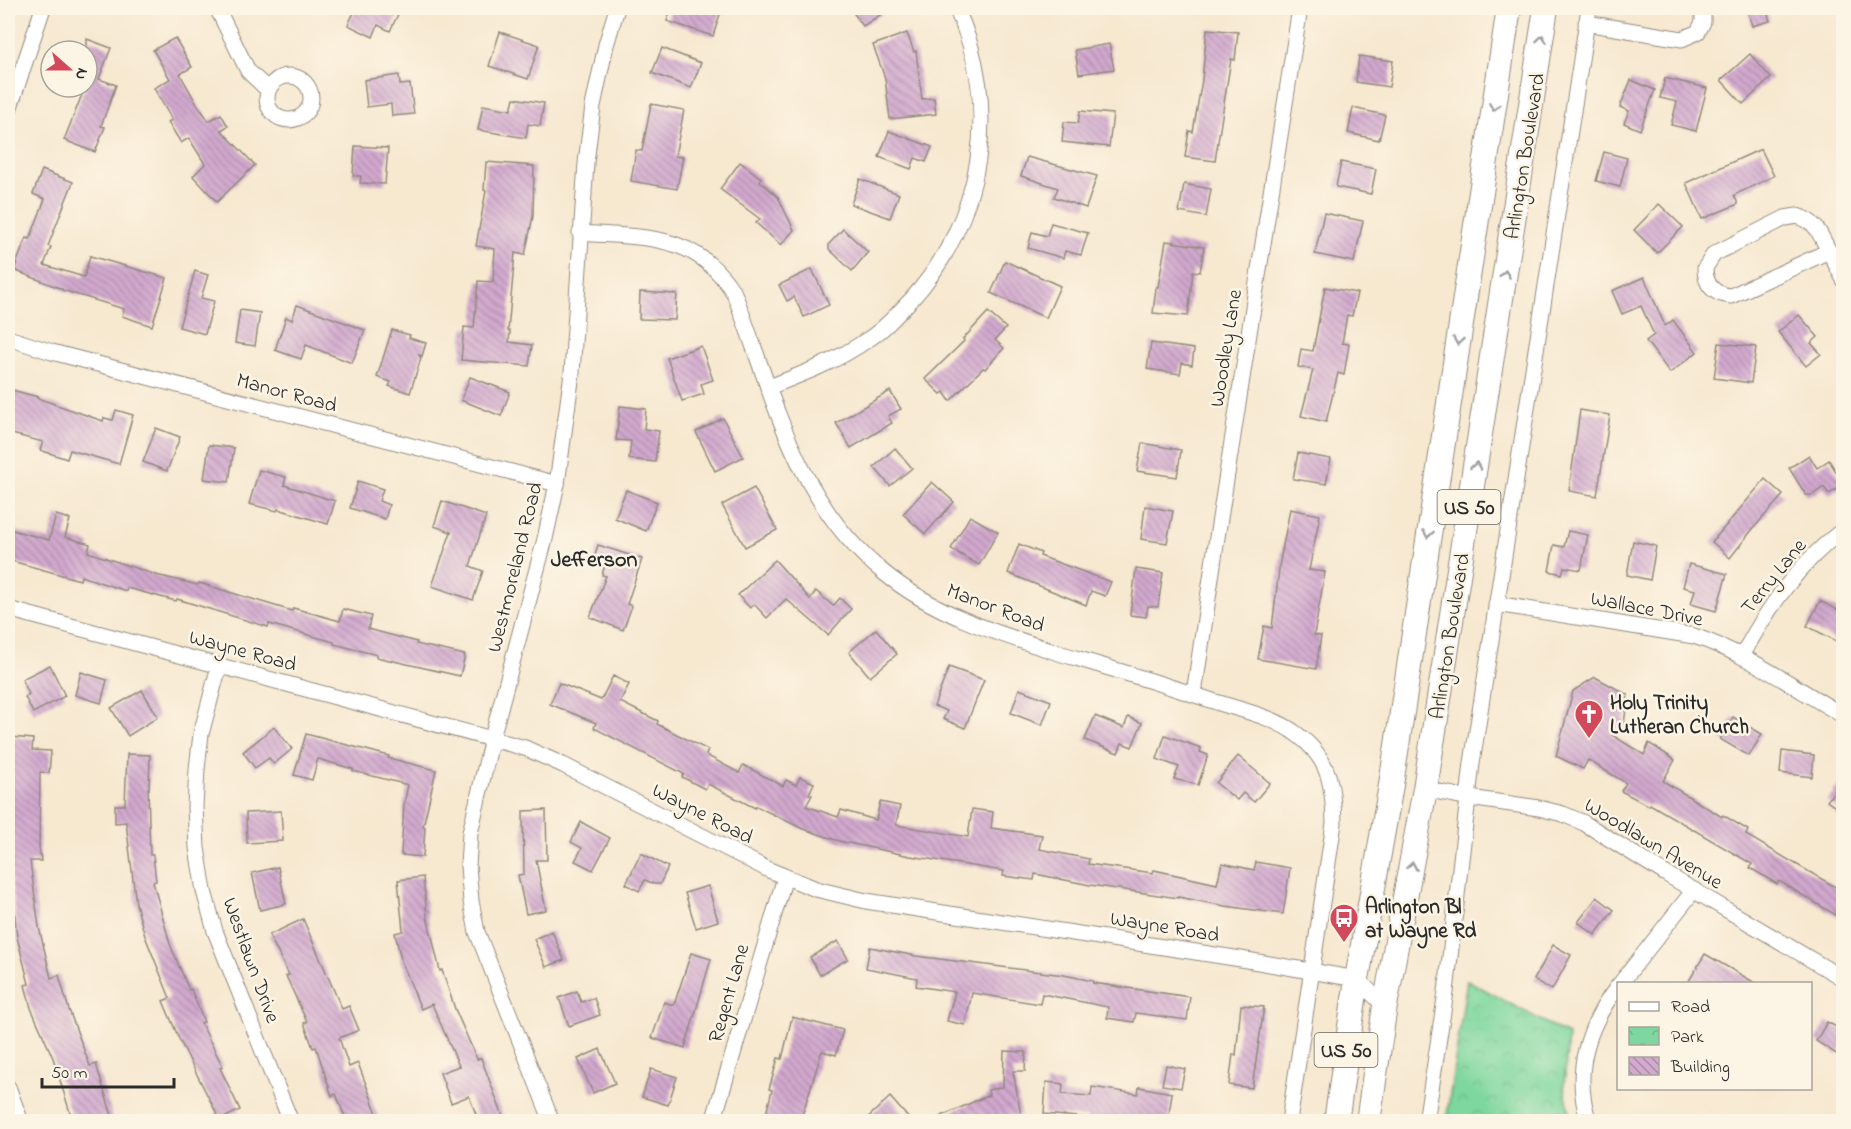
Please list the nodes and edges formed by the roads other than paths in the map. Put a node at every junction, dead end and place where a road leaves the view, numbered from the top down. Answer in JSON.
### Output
{"nodes":[{"id":1,"x":43,"y":8,"type":"edge"},
{"id":2,"x":216,"y":8,"type":"edge"},
{"id":3,"x":617,"y":8,"type":"edge"},
{"id":4,"x":956,"y":8,"type":"edge"},
{"id":5,"x":1300,"y":8,"type":"edge"},
{"id":6,"x":1509,"y":8,"type":"edge"},
{"id":7,"x":1546,"y":8,"type":"edge"},
{"id":8,"x":1589,"y":8,"type":"edge"},
{"id":9,"x":1703,"y":8,"type":"edge"},
{"id":10,"x":1586,"y":23,"type":"junction"},
{"id":11,"x":268,"y":90,"type":"dead end"},
{"id":12,"x":8,"y":112,"type":"edge"},
{"id":13,"x":580,"y":233,"type":"junction"},
{"id":14,"x":1829,"y":251,"type":"junction"},
{"id":15,"x":1844,"y":280,"type":"edge"},
{"id":16,"x":8,"y":338,"type":"edge"},
{"id":17,"x":769,"y":387,"type":"junction"},
{"id":18,"x":557,"y":484,"type":"junction"},
{"id":19,"x":1844,"y":529,"type":"edge"},
{"id":20,"x":1497,"y":604,"type":"junction"},
{"id":21,"x":8,"y":609,"type":"edge"},
{"id":22,"x":1742,"y":656,"type":"junction"},
{"id":23,"x":219,"y":666,"type":"junction"},
{"id":24,"x":1194,"y":694,"type":"junction"},
{"id":25,"x":1844,"y":716,"type":"edge"},
{"id":26,"x":1400,"y":728,"type":"junction"},
{"id":27,"x":492,"y":738,"type":"junction"},
{"id":28,"x":1425,"y":789,"type":"junction"},
{"id":29,"x":1468,"y":798,"type":"junction"},
{"id":30,"x":785,"y":877,"type":"junction"},
{"id":31,"x":1694,"y":890,"type":"junction"},
{"id":32,"x":1312,"y":972,"type":"junction"},
{"id":33,"x":1357,"y":979,"type":"junction"},
{"id":34,"x":1844,"y":979,"type":"edge"},
{"id":35,"x":1621,"y":982,"type":"edge"},
{"id":36,"x":1617,"y":988,"type":"edge"},
{"id":37,"x":1385,"y":1006,"type":"junction"},
{"id":38,"x":8,"y":1088,"type":"edge"},
{"id":39,"x":21,"y":1122,"type":"edge"},
{"id":40,"x":291,"y":1122,"type":"edge"},
{"id":41,"x":552,"y":1122,"type":"edge"},
{"id":42,"x":713,"y":1122,"type":"edge"},
{"id":43,"x":1289,"y":1122,"type":"edge"},
{"id":44,"x":1336,"y":1122,"type":"edge"},
{"id":45,"x":1368,"y":1122,"type":"edge"},
{"id":46,"x":1426,"y":1122,"type":"edge"},
{"id":47,"x":1588,"y":1122,"type":"edge"}],
"edges":[{"from":1,"to":12,"type":"street"},
{"from":2,"to":11,"type":"street"},
{"from":3,"to":13,"type":"street","name":"Westmoreland Road"},
{"from":4,"to":17,"type":"street"},
{"from":5,"to":24,"type":"street","name":"Woodley Lane"},
{"from":6,"to":26,"type":"highway","name":"Arlington Boulevard","number":"US 50","one_way":true},
{"from":28,"to":7,"type":"highway","name":"Arlington Boulevard","number":"US 50","one_way":true},
{"from":8,"to":10,"type":"street"},
{"from":9,"to":10,"type":"street"},
{"from":10,"to":20,"type":"street"},
{"from":13,"to":17,"type":"street","name":"Manor Road"},
{"from":13,"to":18,"type":"street","name":"Westmoreland Road"},
{"from":14,"to":14,"type":"street"},
{"from":14,"to":15,"type":"street"},
{"from":16,"to":18,"type":"street","name":"Manor Road"},
{"from":17,"to":24,"type":"street","name":"Manor Road"},
{"from":18,"to":27,"type":"street","name":"Westmoreland Road"},
{"from":19,"to":22,"type":"street","name":"Terry Lane"},
{"from":20,"to":22,"type":"street","name":"Wallace Drive"},
{"from":20,"to":29,"type":"street"},
{"from":21,"to":23,"type":"street","name":"Wayne Road"},
{"from":22,"to":25,"type":"street","name":"Wallace Drive"},
{"from":23,"to":27,"type":"street","name":"Wayne Road"},
{"from":23,"to":40,"type":"street","name":"Westlawn Drive"},
{"from":24,"to":32,"type":"street","name":"Manor Road"},
{"from":26,"to":28,"type":"highway"},
{"from":26,"to":33,"type":"highway","name":"Arlington Boulevard","number":"US 50"},
{"from":27,"to":30,"type":"street","name":"Wayne Road"},
{"from":27,"to":41,"type":"street","name":"Westmoreland Road"},
{"from":28,"to":29,"type":"street","name":"Woodlawn Avenue"},
{"from":37,"to":28,"type":"highway","name":"Arlington Boulevard","number":"US 50","one_way":true},
{"from":29,"to":31,"type":"street","name":"Woodlawn Avenue"},
{"from":29,"to":46,"type":"street"},
{"from":30,"to":32,"type":"street","name":"Wayne Road"},
{"from":30,"to":42,"type":"street","name":"Regent Lane"},
{"from":31,"to":34,"type":"street","name":"Woodlawn Avenue"},
{"from":31,"to":35,"type":"street"},
{"from":32,"to":33,"type":"street","name":"Wayne Road"},
{"from":32,"to":43,"type":"street","name":"Manor Road"},
{"from":33,"to":37,"type":"street"},
{"from":33,"to":44,"type":"highway","name":"Arlington Boulevard","number":"US 50"},
{"from":36,"to":47,"type":"street"},
{"from":37,"to":45,"type":"highway","name":"Arlington Boulevard","number":"US 50"},
{"from":38,"to":39,"type":"street"}]}
